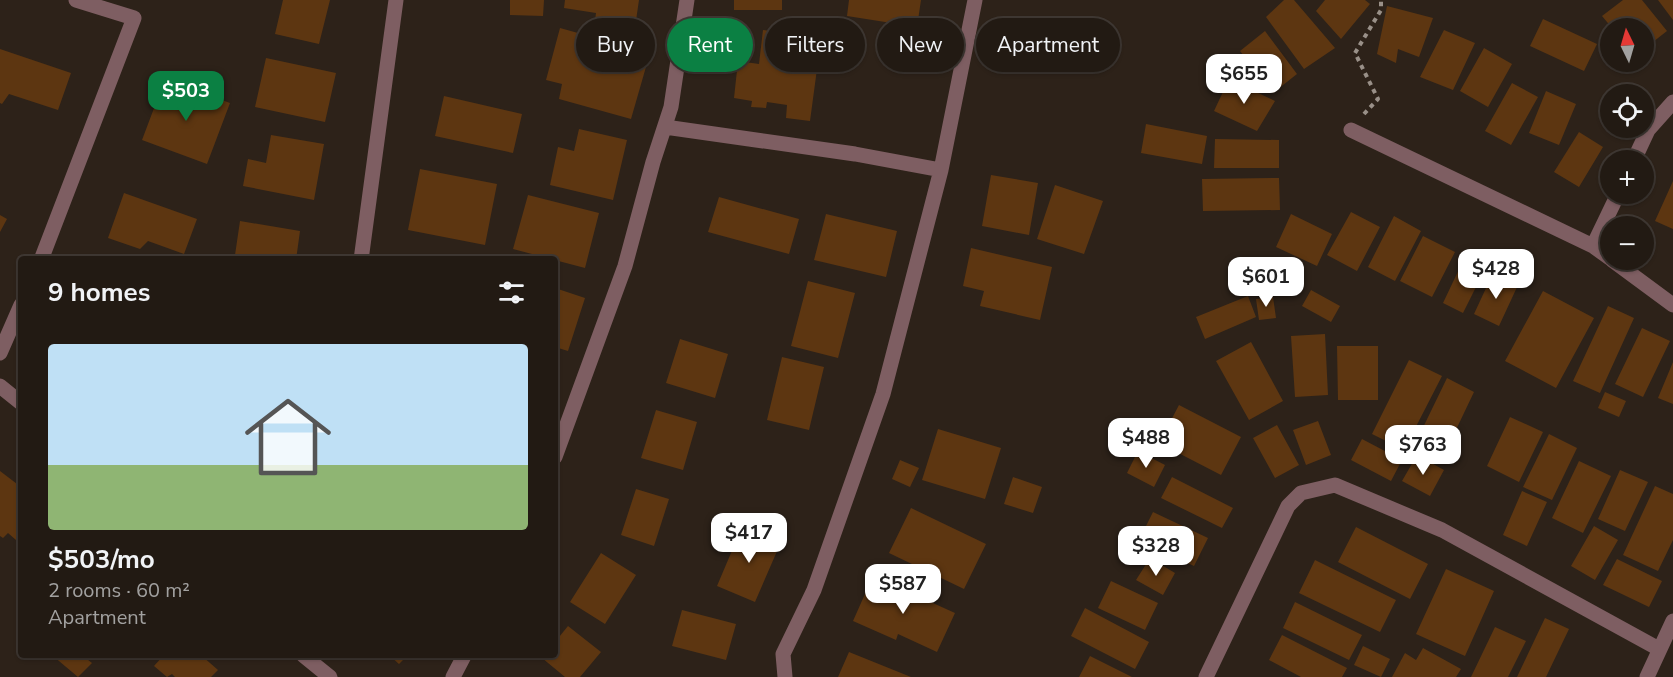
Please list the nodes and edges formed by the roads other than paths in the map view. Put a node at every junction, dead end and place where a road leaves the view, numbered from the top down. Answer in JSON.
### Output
{"nodes":[{"id":1,"x":76,"y":0,"type":"edge"},
{"id":2,"x":396,"y":0,"type":"edge"},
{"id":3,"x":687,"y":0,"type":"edge"},
{"id":4,"x":975,"y":0,"type":"edge"},
{"id":5,"x":1673,"y":102,"type":"edge"},
{"id":6,"x":664,"y":127,"type":"junction"},
{"id":7,"x":1351,"y":130,"type":"road end"},
{"id":8,"x":1639,"y":150,"type":"edge"},
{"id":9,"x":941,"y":170,"type":"junction"},
{"id":10,"x":1613,"y":204,"type":"edge"},
{"id":11,"x":1593,"y":246,"type":"junction"},
{"id":12,"x":1600,"y":251,"type":"edge"},
{"id":13,"x":43,"y":256,"type":"edge"},
{"id":14,"x":362,"y":256,"type":"edge"},
{"id":15,"x":1626,"y":270,"type":"edge"},
{"id":16,"x":1673,"y":305,"type":"edge"},
{"id":17,"x":18,"y":312,"type":"edge"},
{"id":18,"x":0,"y":353,"type":"edge"},
{"id":19,"x":0,"y":386,"type":"edge"},
{"id":20,"x":18,"y":401,"type":"edge"},
{"id":21,"x":558,"y":449,"type":"edge"},
{"id":22,"x":1673,"y":621,"type":"edge"},
{"id":23,"x":1659,"y":649,"type":"junction"},
{"id":24,"x":306,"y":658,"type":"edge"},
{"id":25,"x":463,"y":658,"type":"edge"},
{"id":26,"x":330,"y":677,"type":"edge"},
{"id":27,"x":453,"y":677,"type":"edge"},
{"id":28,"x":785,"y":677,"type":"edge"},
{"id":29,"x":1206,"y":677,"type":"edge"},
{"id":30,"x":1647,"y":677,"type":"edge"}],
"edges":[{"from":1,"to":13,"type":"street"},
{"from":2,"to":14,"type":"street"},
{"from":3,"to":6,"type":"street"},
{"from":4,"to":9,"type":"street"},
{"from":5,"to":8,"type":"street"},
{"from":6,"to":9,"type":"street"},
{"from":6,"to":21,"type":"street"},
{"from":7,"to":11,"type":"street"},
{"from":9,"to":28,"type":"street"},
{"from":10,"to":11,"type":"street"},
{"from":11,"to":12,"type":"street"},
{"from":15,"to":16,"type":"street"},
{"from":17,"to":18,"type":"street"},
{"from":19,"to":20,"type":"street"},
{"from":22,"to":23,"type":"street"},
{"from":23,"to":29,"type":"street"},
{"from":23,"to":30,"type":"street"},
{"from":24,"to":26,"type":"street"},
{"from":25,"to":27,"type":"street"}]}
